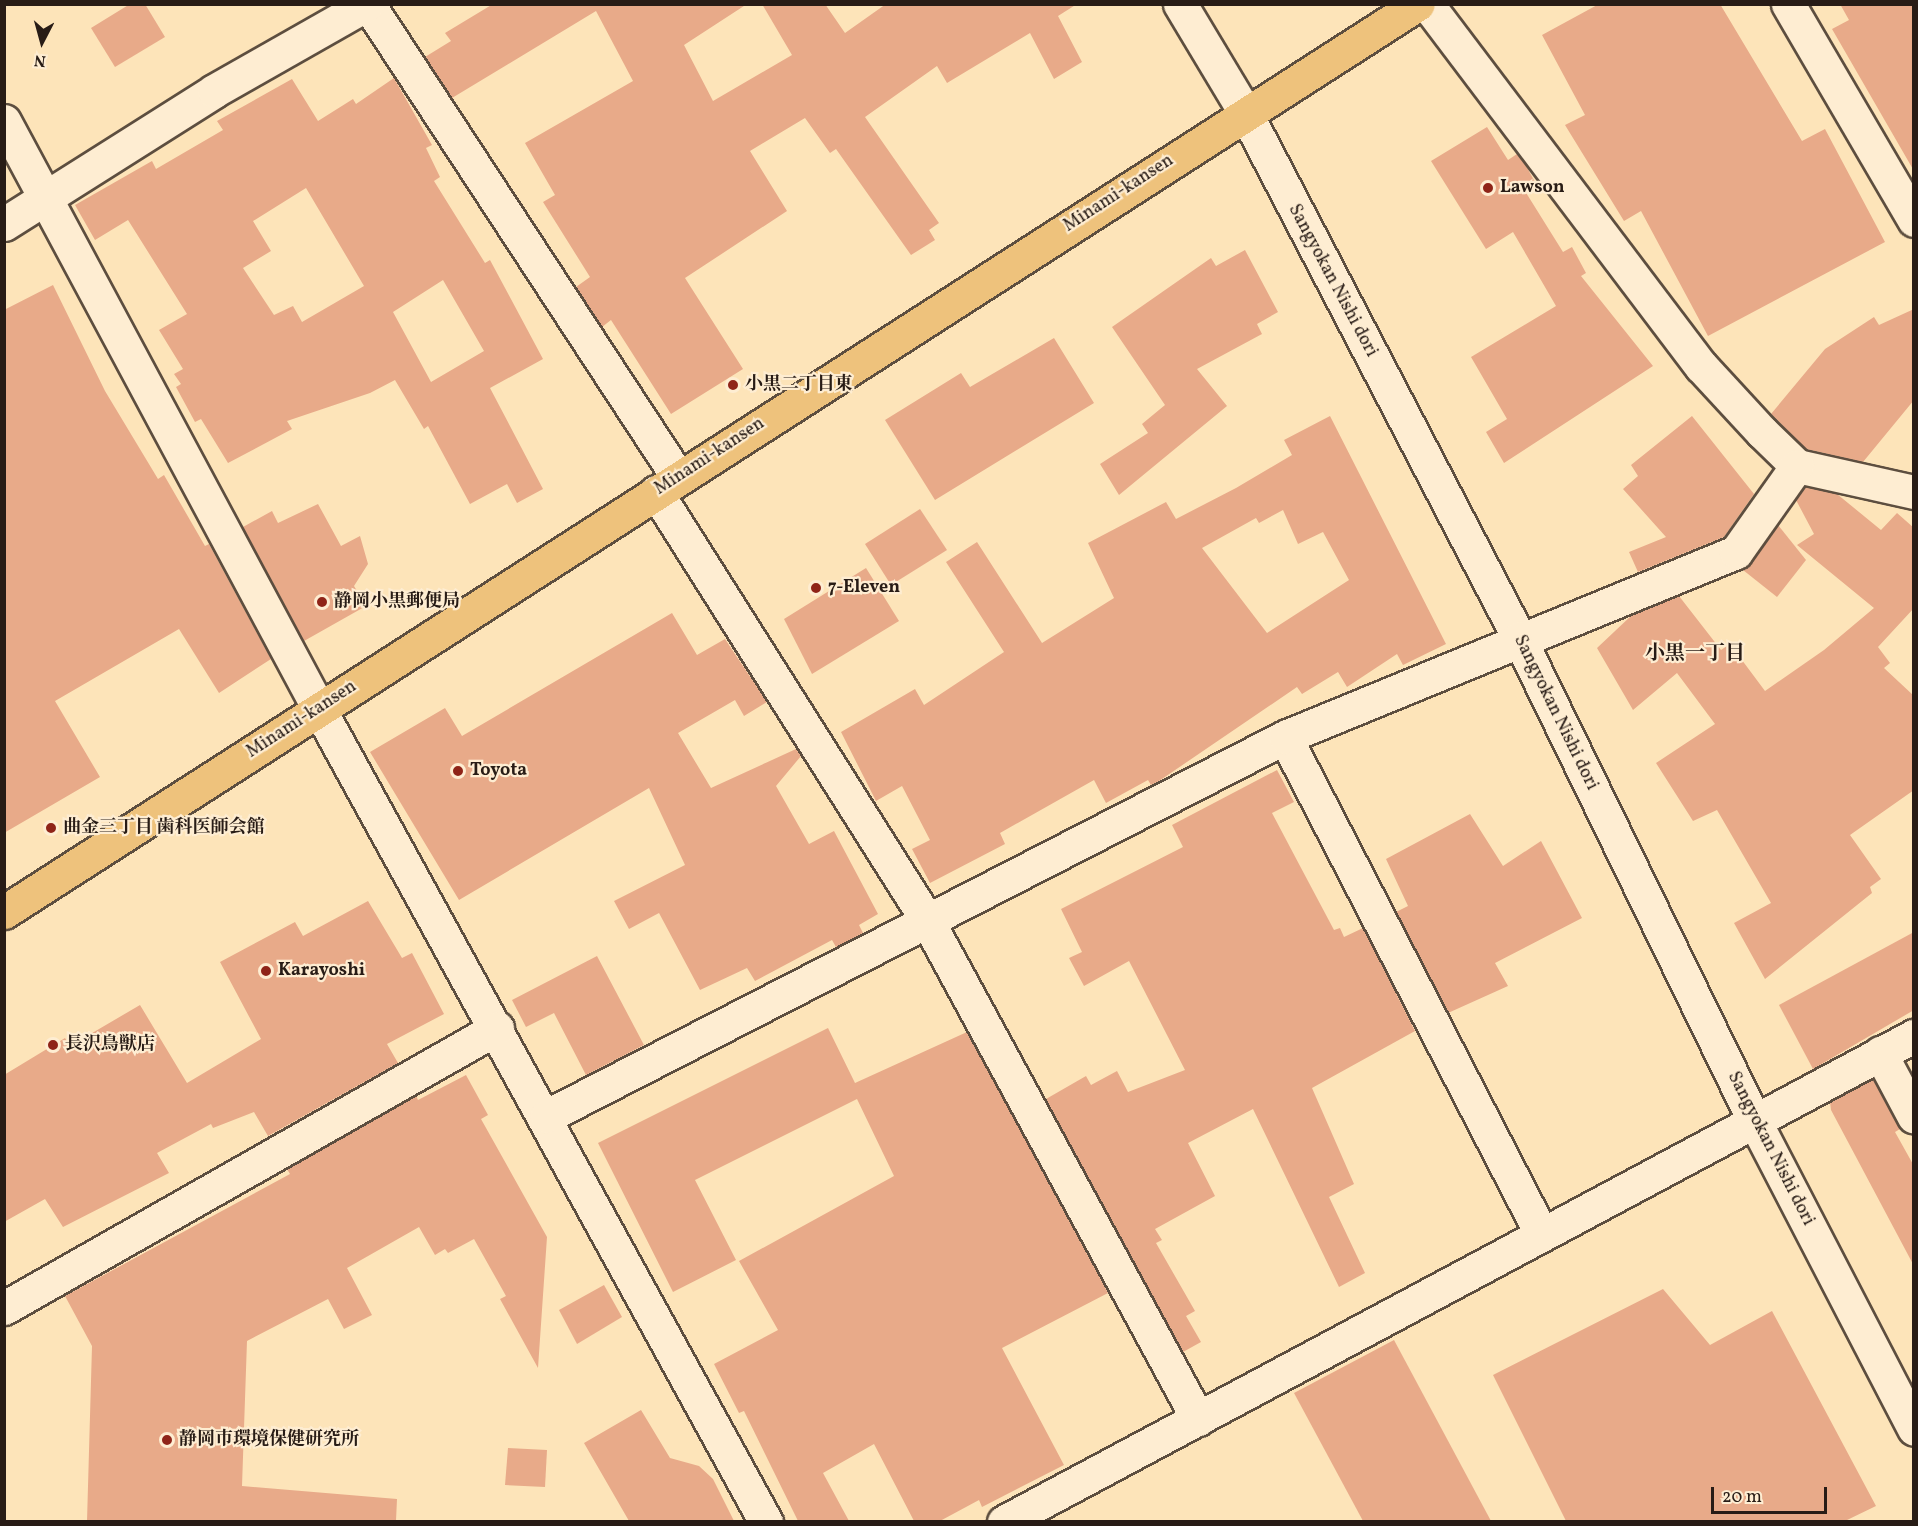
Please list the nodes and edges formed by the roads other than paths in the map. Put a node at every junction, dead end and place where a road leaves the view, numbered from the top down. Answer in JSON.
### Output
{"nodes":[{"id":1,"x":368,"y":4,"type":"edge"},
{"id":2,"x":1180,"y":4,"type":"edge"},
{"id":3,"x":1418,"y":4,"type":"edge"},
{"id":4,"x":1427,"y":4,"type":"edge"},
{"id":5,"x":1788,"y":4,"type":"edge"},
{"id":6,"x":1245,"y":112,"type":"junction"},
{"id":7,"x":4,"y":121,"type":"edge"},
{"id":8,"x":47,"y":197,"type":"junction"},
{"id":9,"x":1914,"y":220,"type":"edge"},
{"id":10,"x":4,"y":224,"type":"edge"},
{"id":11,"x":1797,"y":466,"type":"junction"},
{"id":12,"x":667,"y":484,"type":"junction"},
{"id":13,"x":1914,"y":492,"type":"edge"},
{"id":14,"x":1519,"y":638,"type":"junction"},
{"id":15,"x":319,"y":709,"type":"junction"},
{"id":16,"x":1286,"y":737,"type":"junction"},
{"id":17,"x":4,"y":912,"type":"edge"},
{"id":18,"x":927,"y":920,"type":"junction"},
{"id":19,"x":497,"y":1028,"type":"junction"},
{"id":20,"x":1914,"y":1036,"type":"edge"},
{"id":21,"x":1880,"y":1053,"type":"junction"},
{"id":22,"x":547,"y":1116,"type":"junction"},
{"id":23,"x":1914,"y":1117,"type":"edge"},
{"id":24,"x":1753,"y":1118,"type":"junction"},
{"id":25,"x":1542,"y":1235,"type":"junction"},
{"id":26,"x":4,"y":1308,"type":"edge"},
{"id":27,"x":1198,"y":1419,"type":"junction"},
{"id":28,"x":1914,"y":1429,"type":"edge"},
{"id":29,"x":766,"y":1521,"type":"edge"},
{"id":30,"x":1004,"y":1521,"type":"edge"}],
"edges":[{"from":1,"to":8,"type":"street"},
{"from":1,"to":12,"type":"street"},
{"from":2,"to":6,"type":"street","name":"Sangyokan Nishi dori"},
{"from":3,"to":6,"type":"main road","name":"Minami-kansen"},
{"from":4,"to":11,"type":"street"},
{"from":5,"to":9,"type":"street"},
{"from":6,"to":12,"type":"main road","name":"Minami-kansen"},
{"from":6,"to":14,"type":"street","name":"Sangyokan Nishi dori"},
{"from":7,"to":8,"type":"street"},
{"from":8,"to":10,"type":"street"},
{"from":8,"to":15,"type":"street"},
{"from":11,"to":13,"type":"street"},
{"from":11,"to":14,"type":"street"},
{"from":12,"to":15,"type":"main road","name":"Minami-kansen"},
{"from":12,"to":18,"type":"street"},
{"from":14,"to":16,"type":"street"},
{"from":14,"to":24,"type":"street","name":"Sangyokan Nishi dori"},
{"from":15,"to":17,"type":"main road","name":"Minami-kansen"},
{"from":15,"to":19,"type":"street"},
{"from":16,"to":18,"type":"street"},
{"from":16,"to":25,"type":"street"},
{"from":18,"to":22,"type":"street"},
{"from":18,"to":27,"type":"street"},
{"from":19,"to":22,"type":"street"},
{"from":19,"to":26,"type":"street"},
{"from":20,"to":21,"type":"street"},
{"from":21,"to":23,"type":"street"},
{"from":21,"to":24,"type":"street"},
{"from":22,"to":29,"type":"street"},
{"from":24,"to":25,"type":"street"},
{"from":24,"to":28,"type":"street","name":"Sangyokan Nishi dori"},
{"from":25,"to":27,"type":"street"},
{"from":27,"to":30,"type":"street"}]}
